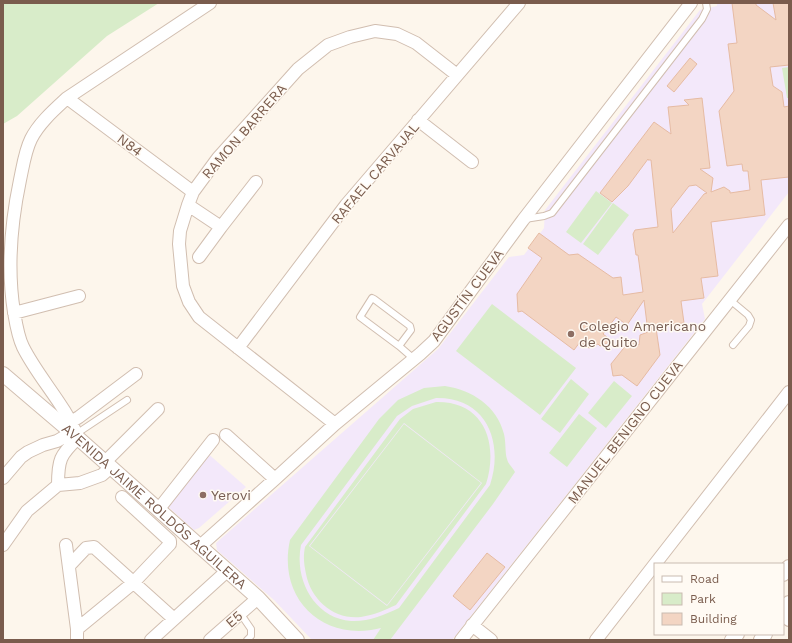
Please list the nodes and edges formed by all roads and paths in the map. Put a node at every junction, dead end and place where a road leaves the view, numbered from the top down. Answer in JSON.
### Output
{"nodes":[{"id":1,"x":210,"y":3,"type":"edge"},
{"id":2,"x":519,"y":3,"type":"edge"},
{"id":3,"x":692,"y":3,"type":"edge"},
{"id":4,"x":706,"y":3,"type":"edge"},
{"id":5,"x":457,"y":75,"type":"junction"},
{"id":6,"x":67,"y":98,"type":"junction"},
{"id":7,"x":418,"y":120,"type":"junction"},
{"id":8,"x":472,"y":162,"type":"dead end"},
{"id":9,"x":256,"y":182,"type":"dead end"},
{"id":10,"x":193,"y":192,"type":"junction"},
{"id":11,"x":188,"y":205,"type":"junction"},
{"id":12,"x":522,"y":220,"type":"junction"},
{"id":13,"x":789,"y":225,"type":"edge"},
{"id":14,"x":221,"y":227,"type":"junction"},
{"id":15,"x":199,"y":257,"type":"dead end"},
{"id":16,"x":79,"y":296,"type":"dead end"},
{"id":17,"x":730,"y":300,"type":"junction"},
{"id":18,"x":14,"y":313,"type":"junction"},
{"id":19,"x":733,"y":345,"type":"dead end"},
{"id":20,"x":400,"y":346,"type":"junction"},
{"id":21,"x":238,"y":348,"type":"junction"},
{"id":22,"x":414,"y":359,"type":"junction"},
{"id":23,"x":136,"y":374,"type":"dead end"},
{"id":24,"x":4,"y":376,"type":"edge"},
{"id":25,"x":789,"y":392,"type":"edge"},
{"id":26,"x":127,"y":400,"type":"dead end"},
{"id":27,"x":158,"y":409,"type":"dead end"},
{"id":28,"x":335,"y":424,"type":"junction"},
{"id":29,"x":74,"y":432,"type":"junction"},
{"id":30,"x":226,"y":435,"type":"dead end"},
{"id":31,"x":213,"y":440,"type":"dead end"},
{"id":32,"x":108,"y":465,"type":"junction"},
{"id":33,"x":3,"y":478,"type":"edge"},
{"id":34,"x":275,"y":479,"type":"junction"},
{"id":35,"x":58,"y":485,"type":"junction"},
{"id":36,"x":122,"y":497,"type":"dead end"},
{"id":37,"x":158,"y":510,"type":"junction"},
{"id":38,"x":3,"y":545,"type":"edge"},
{"id":39,"x":66,"y":545,"type":"dead end"},
{"id":40,"x":199,"y":547,"type":"junction"},
{"id":41,"x":656,"y":563,"type":"edge"},
{"id":42,"x":654,"y":565,"type":"edge"},
{"id":43,"x":69,"y":566,"type":"junction"},
{"id":44,"x":227,"y":571,"type":"junction"},
{"id":45,"x":133,"y":583,"type":"junction"},
{"id":46,"x":258,"y":598,"type":"junction"},
{"id":47,"x":240,"y":613,"type":"junction"},
{"id":48,"x":174,"y":619,"type":"junction"},
{"id":49,"x":472,"y":625,"type":"junction"},
{"id":50,"x":77,"y":635,"type":"edge"},
{"id":51,"x":151,"y":640,"type":"edge"},
{"id":52,"x":210,"y":640,"type":"edge"},
{"id":53,"x":247,"y":640,"type":"edge"},
{"id":54,"x":297,"y":640,"type":"edge"},
{"id":55,"x":461,"y":640,"type":"edge"},
{"id":56,"x":491,"y":640,"type":"edge"},
{"id":57,"x":596,"y":640,"type":"edge"}],
"edges":[{"from":1,"to":6,"type":"street"},
{"from":2,"to":5,"type":"street","name":"RAFAEL CARVAJAL"},
{"from":3,"to":12,"type":"street","name":"AGUSTÍN CUEVA"},
{"from":4,"to":12,"type":"lane"},
{"from":5,"to":7,"type":"street","name":"RAFAEL CARVAJAL"},
{"from":5,"to":10,"type":"street","name":"RAMON BARRERA"},
{"from":6,"to":10,"type":"street","name":"N84"},
{"from":6,"to":18,"type":"street"},
{"from":7,"to":8,"type":"street"},
{"from":7,"to":21,"type":"street","name":"RAFAEL CARVAJAL"},
{"from":9,"to":14,"type":"street"},
{"from":10,"to":11,"type":"street","name":"RAMON BARRERA"},
{"from":11,"to":14,"type":"street"},
{"from":11,"to":21,"type":"street","name":"RAMON BARRERA"},
{"from":12,"to":22,"type":"street","name":"AGUSTÍN CUEVA"},
{"from":13,"to":17,"type":"street","name":"MANUEL BENIGNO CUEVA"},
{"from":14,"to":15,"type":"street"},
{"from":16,"to":18,"type":"street"},
{"from":17,"to":19,"type":"lane"},
{"from":17,"to":49,"type":"street","name":"MANUEL BENIGNO CUEVA"},
{"from":18,"to":29,"type":"street"},
{"from":20,"to":20,"type":"lane"},
{"from":20,"to":22,"type":"lane"},
{"from":21,"to":28,"type":"street","name":"RAMON BARRERA"},
{"from":22,"to":28,"type":"street","name":"AGUSTÍN CUEVA"},
{"from":23,"to":29,"type":"street"},
{"from":24,"to":29,"type":"street","name":"AVENIDA JAIME ROLDÓS AGUILERA"},
{"from":25,"to":41,"type":"street"},
{"from":26,"to":29,"type":"lane"},
{"from":27,"to":32,"type":"street"},
{"from":28,"to":34,"type":"street","name":"AGUSTÍN CUEVA"},
{"from":29,"to":32,"type":"street","name":"AVENIDA JAIME ROLDÓS AGUILERA"},
{"from":29,"to":33,"type":"street"},
{"from":29,"to":35,"type":"street"},
{"from":30,"to":34,"type":"street"},
{"from":31,"to":37,"type":"street"},
{"from":32,"to":35,"type":"street"},
{"from":32,"to":37,"type":"street","name":"AVENIDA JAIME ROLDÓS AGUILERA"},
{"from":34,"to":40,"type":"street","name":"AGUSTÍN CUEVA"},
{"from":35,"to":38,"type":"street"},
{"from":36,"to":45,"type":"street"},
{"from":37,"to":40,"type":"street","name":"AVENIDA JAIME ROLDÓS AGUILERA"},
{"from":39,"to":43,"type":"street"},
{"from":40,"to":44,"type":"street","name":"AVENIDA JAIME ROLDÓS AGUILERA"},
{"from":42,"to":57,"type":"street"},
{"from":43,"to":45,"type":"street"},
{"from":43,"to":50,"type":"street"},
{"from":44,"to":46,"type":"street","name":"AVENIDA JAIME ROLDÓS AGUILERA"},
{"from":44,"to":48,"type":"street"},
{"from":45,"to":48,"type":"street"},
{"from":45,"to":50,"type":"street"},
{"from":46,"to":47,"type":"street","name":"E5"},
{"from":46,"to":54,"type":"street","name":"AVENIDA JAIME ROLDÓS AGUILERA"},
{"from":47,"to":52,"type":"street","name":"E5"},
{"from":47,"to":53,"type":"lane"},
{"from":48,"to":51,"type":"street"},
{"from":49,"to":55,"type":"street","name":"MANUEL BENIGNO CUEVA"},
{"from":49,"to":56,"type":"street"}]}
